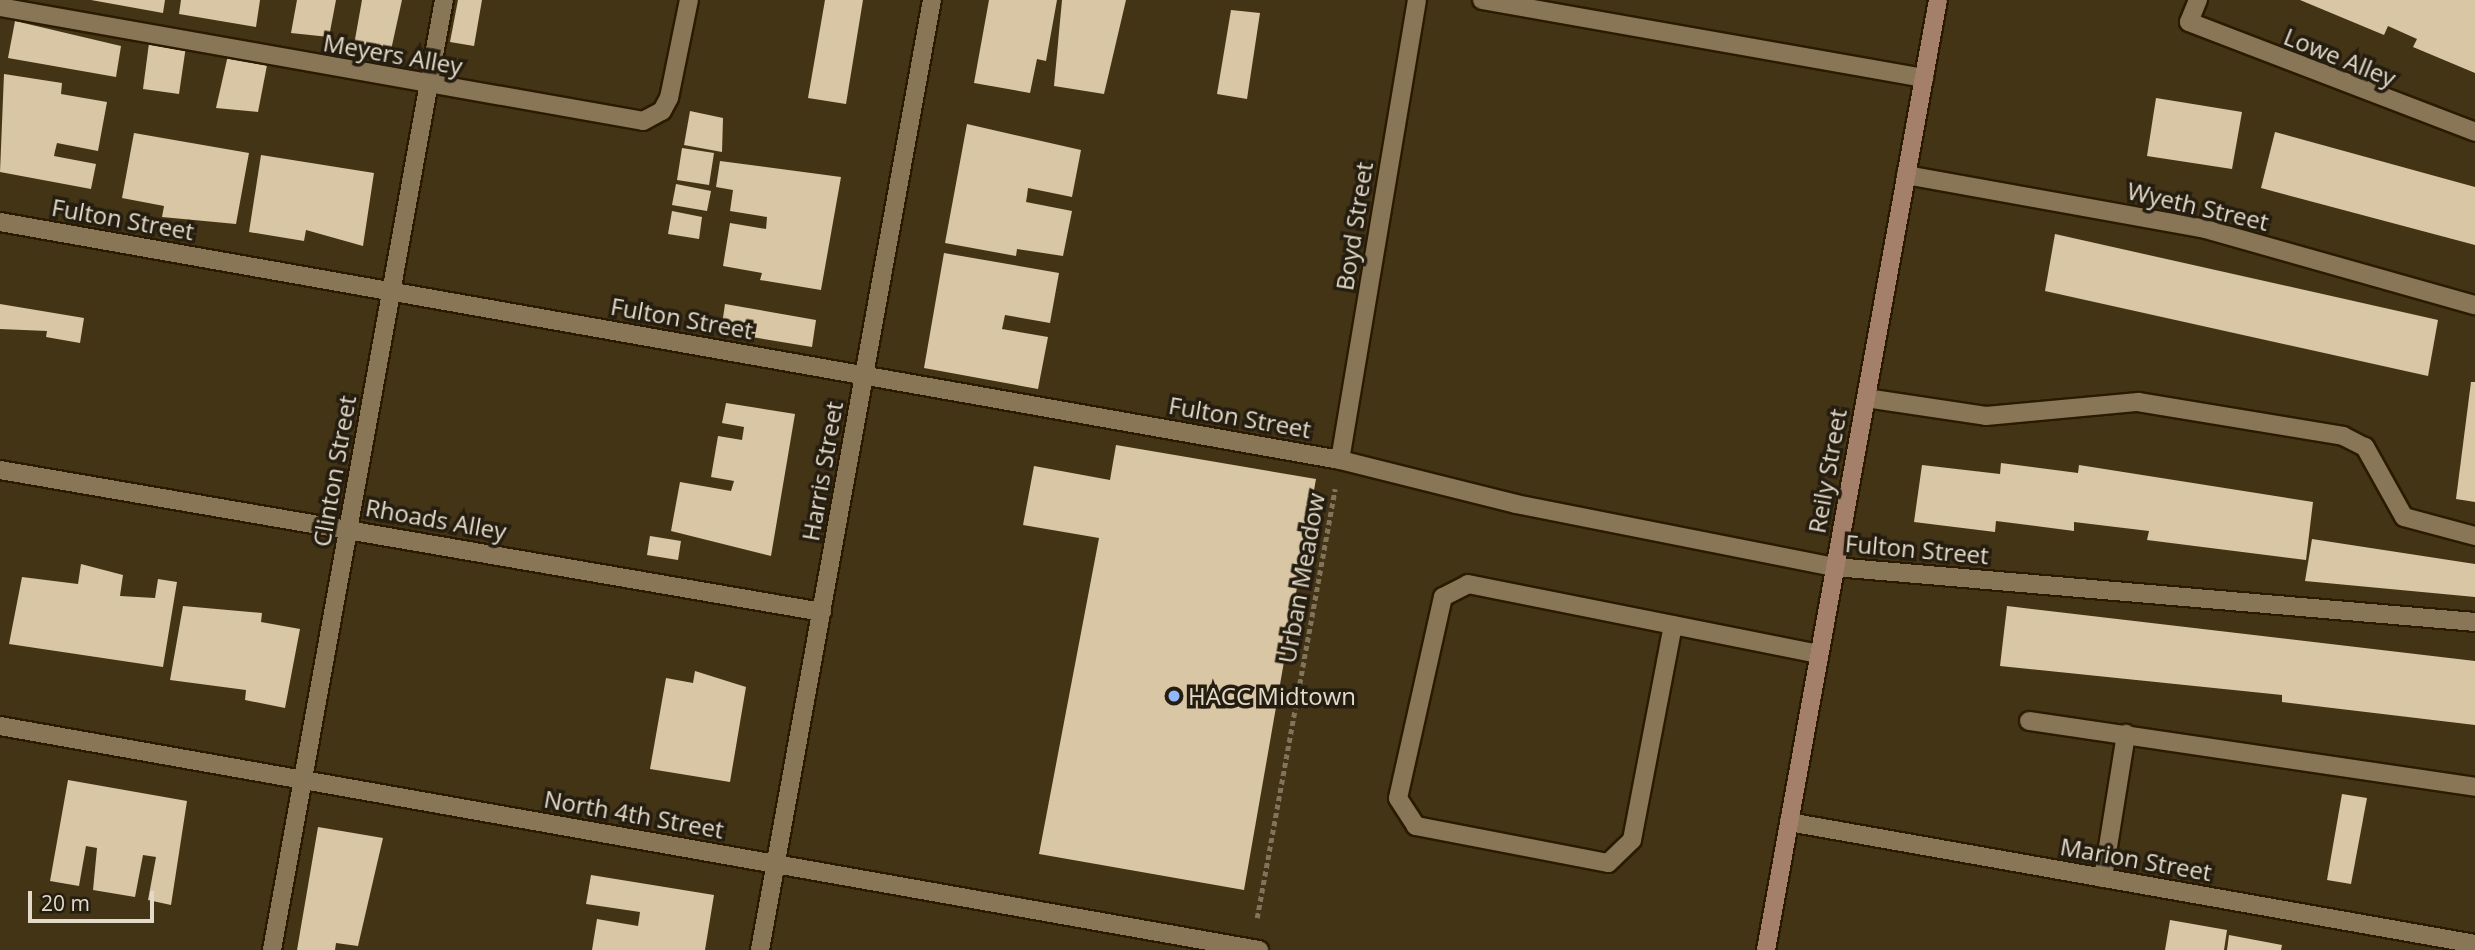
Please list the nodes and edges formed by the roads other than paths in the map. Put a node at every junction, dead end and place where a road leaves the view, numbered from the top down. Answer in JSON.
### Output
{"nodes":[{"id":1,"x":444,"y":0,"type":"edge"},
{"id":2,"x":689,"y":0,"type":"edge"},
{"id":3,"x":932,"y":0,"type":"edge"},
{"id":4,"x":1417,"y":0,"type":"edge"},
{"id":5,"x":1482,"y":0,"type":"edge"},
{"id":6,"x":1938,"y":0,"type":"edge"},
{"id":7,"x":2198,"y":0,"type":"edge"},
{"id":8,"x":0,"y":7,"type":"edge"},
{"id":9,"x":1924,"y":78,"type":"junction"},
{"id":10,"x":428,"y":85,"type":"junction"},
{"id":11,"x":2475,"y":132,"type":"edge"},
{"id":12,"x":1906,"y":175,"type":"junction"},
{"id":13,"x":0,"y":222,"type":"edge"},
{"id":14,"x":391,"y":291,"type":"junction"},
{"id":15,"x":2475,"y":305,"type":"edge"},
{"id":16,"x":864,"y":375,"type":"junction"},
{"id":17,"x":1866,"y":398,"type":"junction"},
{"id":18,"x":1340,"y":460,"type":"junction"},
{"id":19,"x":0,"y":470,"type":"edge"},
{"id":20,"x":348,"y":529,"type":"junction"},
{"id":21,"x":2475,"y":536,"type":"edge"},
{"id":22,"x":1835,"y":566,"type":"junction"},
{"id":23,"x":822,"y":612,"type":"junction"},
{"id":24,"x":2475,"y":622,"type":"edge"},
{"id":25,"x":1673,"y":625,"type":"junction"},
{"id":26,"x":1819,"y":654,"type":"junction"},
{"id":27,"x":2029,"y":720,"type":"dead end"},
{"id":28,"x":0,"y":726,"type":"edge"},
{"id":29,"x":2126,"y":734,"type":"junction"},
{"id":30,"x":303,"y":780,"type":"junction"},
{"id":31,"x":2475,"y":788,"type":"edge"},
{"id":32,"x":1789,"y":822,"type":"junction"},
{"id":33,"x":776,"y":864,"type":"junction"},
{"id":34,"x":2103,"y":878,"type":"junction"},
{"id":35,"x":2475,"y":944,"type":"edge"},
{"id":36,"x":1255,"y":949,"type":"edge"},
{"id":37,"x":272,"y":950,"type":"edge"},
{"id":38,"x":760,"y":950,"type":"edge"},
{"id":39,"x":1766,"y":950,"type":"edge"}],
"edges":[{"from":1,"to":10,"type":"street","name":"Clinton Street"},
{"from":2,"to":10,"type":"street","name":"Meyers Alley"},
{"from":3,"to":16,"type":"street","name":"Harris Street"},
{"from":4,"to":18,"type":"street","name":"Boyd Street"},
{"from":5,"to":9,"type":"street"},
{"from":6,"to":9,"type":"main road","name":"Reily Street"},
{"from":7,"to":11,"type":"street","name":"Lowe Alley"},
{"from":8,"to":10,"type":"street","name":"Meyers Alley"},
{"from":9,"to":12,"type":"main road","name":"Reily Street"},
{"from":10,"to":14,"type":"street","name":"Clinton Street"},
{"from":12,"to":15,"type":"street","name":"Wyeth Street"},
{"from":12,"to":17,"type":"main road","name":"Reily Street"},
{"from":13,"to":14,"type":"street","name":"Fulton Street"},
{"from":14,"to":16,"type":"street","name":"Fulton Street"},
{"from":14,"to":20,"type":"street","name":"Clinton Street"},
{"from":16,"to":18,"type":"street","name":"Fulton Street"},
{"from":16,"to":23,"type":"street","name":"Harris Street"},
{"from":17,"to":21,"type":"street"},
{"from":17,"to":22,"type":"main road","name":"Reily Street"},
{"from":18,"to":22,"type":"street","name":"Fulton Street"},
{"from":19,"to":20,"type":"street","name":"Rhoads Alley"},
{"from":20,"to":23,"type":"street","name":"Rhoads Alley"},
{"from":20,"to":30,"type":"street","name":"Clinton Street"},
{"from":22,"to":24,"type":"street","name":"Fulton Street"},
{"from":22,"to":26,"type":"main road","name":"Reily Street"},
{"from":23,"to":33,"type":"street","name":"Harris Street"},
{"from":25,"to":25,"type":"street"},
{"from":25,"to":26,"type":"street"},
{"from":26,"to":32,"type":"main road","name":"Reily Street"},
{"from":27,"to":29,"type":"street"},
{"from":28,"to":30,"type":"street","name":"North 4th Street"},
{"from":29,"to":31,"type":"street"},
{"from":29,"to":34,"type":"street"},
{"from":30,"to":33,"type":"street","name":"North 4th Street"},
{"from":30,"to":37,"type":"street","name":"Clinton Street"},
{"from":32,"to":34,"type":"street","name":"Marion Street"},
{"from":32,"to":39,"type":"main road","name":"Reily Street"},
{"from":33,"to":36,"type":"street","name":"North 4th Street"},
{"from":33,"to":38,"type":"street","name":"Harris Street"},
{"from":34,"to":35,"type":"street","name":"Marion Street"}]}
